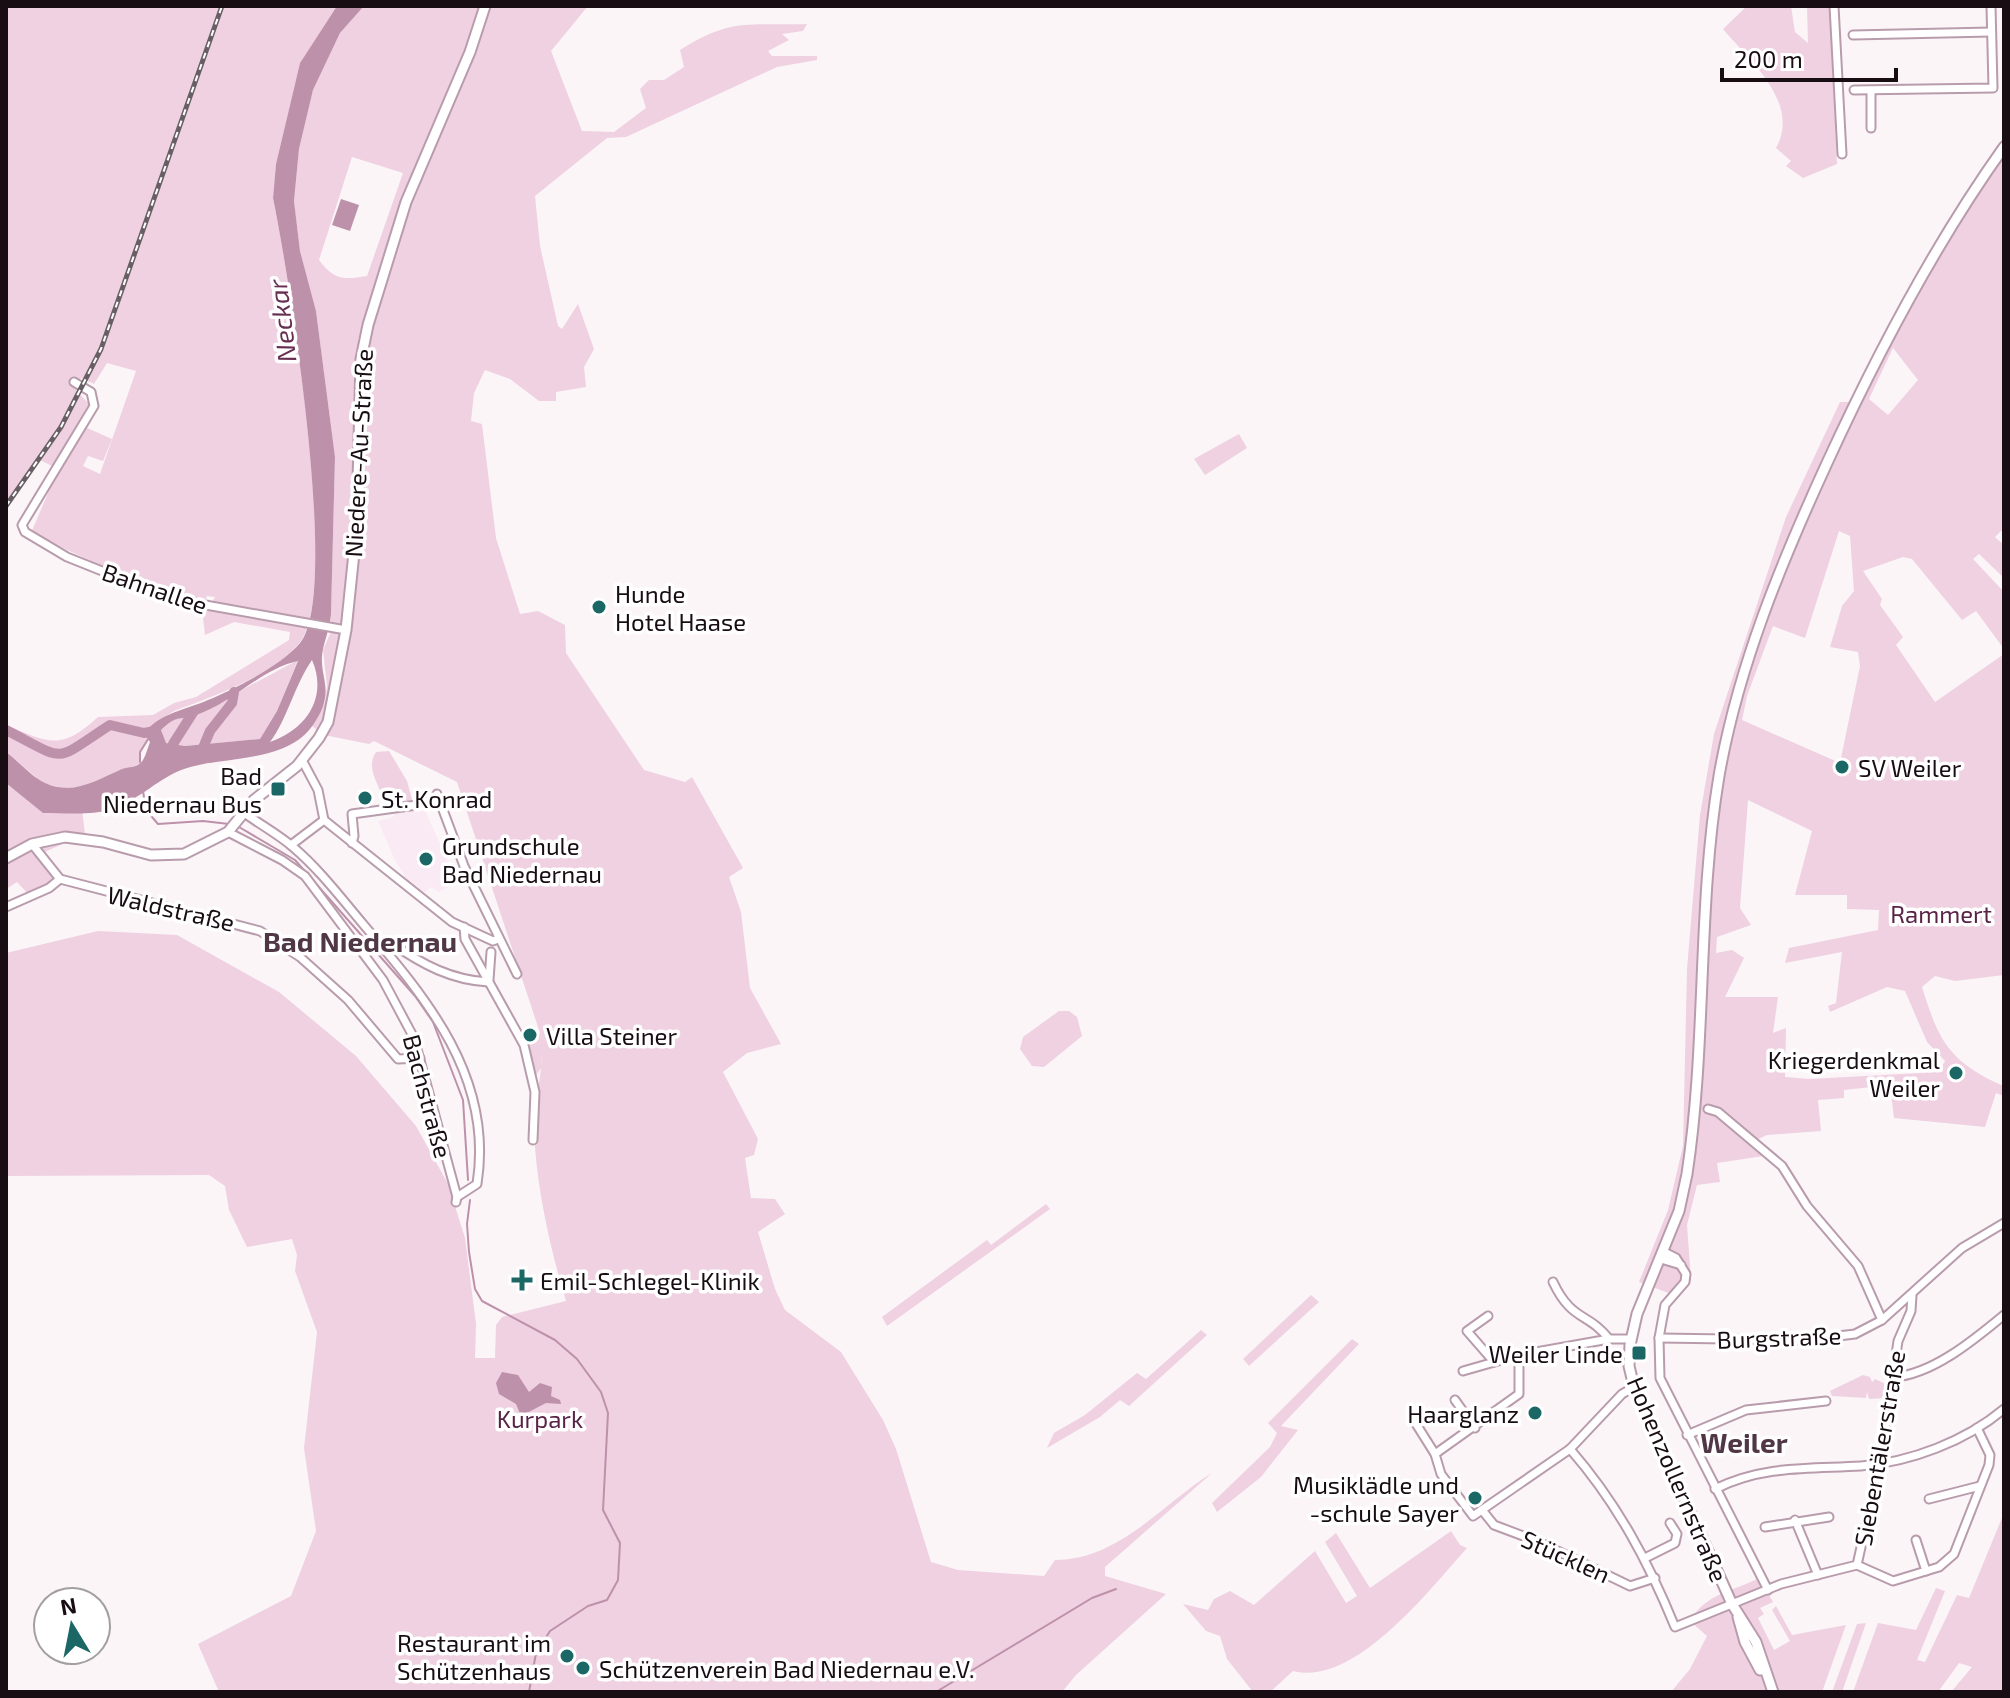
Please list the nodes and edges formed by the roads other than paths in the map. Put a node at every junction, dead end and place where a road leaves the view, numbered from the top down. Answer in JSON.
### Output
{"nodes":[{"id":1,"x":485,"y":6,"type":"edge"},
{"id":2,"x":1834,"y":6,"type":"edge"},
{"id":3,"x":1991,"y":6,"type":"edge"},
{"id":4,"x":1991,"y":32,"type":"junction"},
{"id":5,"x":1853,"y":35,"type":"dead end"},
{"id":6,"x":1854,"y":90,"type":"dead end"},
{"id":7,"x":1871,"y":91,"type":"junction"},
{"id":8,"x":1871,"y":128,"type":"dead end"},
{"id":9,"x":2004,"y":147,"type":"edge"},
{"id":10,"x":1842,"y":154,"type":"dead end"},
{"id":11,"x":74,"y":382,"type":"dead end"},
{"id":12,"x":340,"y":629,"type":"junction"},
{"id":13,"x":302,"y":760,"type":"junction"},
{"id":14,"x":437,"y":794,"type":"dead end"},
{"id":15,"x":417,"y":805,"type":"dead end"},
{"id":16,"x":242,"y":814,"type":"junction"},
{"id":17,"x":324,"y":820,"type":"junction"},
{"id":18,"x":230,"y":830,"type":"junction"},
{"id":19,"x":352,"y":843,"type":"junction"},
{"id":20,"x":32,"y":844,"type":"junction"},
{"id":21,"x":291,"y":845,"type":"junction"},
{"id":22,"x":6,"y":858,"type":"edge"},
{"id":23,"x":60,"y":879,"type":"junction"},
{"id":24,"x":6,"y":907,"type":"edge"},
{"id":25,"x":464,"y":927,"type":"junction"},
{"id":26,"x":498,"y":939,"type":"junction"},
{"id":27,"x":381,"y":946,"type":"junction"},
{"id":28,"x":491,"y":952,"type":"dead end"},
{"id":29,"x":517,"y":974,"type":"dead end"},
{"id":30,"x":488,"y":982,"type":"junction"},
{"id":31,"x":420,"y":1058,"type":"junction"},
{"id":32,"x":1708,"y":1109,"type":"dead end"},
{"id":33,"x":533,"y":1140,"type":"dead end"},
{"id":34,"x":2004,"y":1223,"type":"edge"},
{"id":35,"x":1662,"y":1256,"type":"junction"},
{"id":36,"x":1553,"y":1282,"type":"dead end"},
{"id":37,"x":1912,"y":1295,"type":"junction"},
{"id":38,"x":2004,"y":1315,"type":"edge"},
{"id":39,"x":1488,"y":1316,"type":"dead end"},
{"id":40,"x":1882,"y":1320,"type":"junction"},
{"id":41,"x":1659,"y":1338,"type":"junction"},
{"id":42,"x":1609,"y":1339,"type":"junction"},
{"id":43,"x":1631,"y":1339,"type":"junction"},
{"id":44,"x":1519,"y":1355,"type":"junction"},
{"id":45,"x":1494,"y":1362,"type":"junction"},
{"id":46,"x":1463,"y":1371,"type":"dead end"},
{"id":47,"x":1893,"y":1377,"type":"junction"},
{"id":48,"x":1634,"y":1387,"type":"junction"},
{"id":49,"x":1455,"y":1400,"type":"dead end"},
{"id":50,"x":1826,"y":1401,"type":"dead end"},
{"id":51,"x":2004,"y":1409,"type":"edge"},
{"id":52,"x":1413,"y":1419,"type":"dead end"},
{"id":53,"x":1475,"y":1428,"type":"junction"},
{"id":54,"x":1977,"y":1428,"type":"junction"},
{"id":55,"x":1687,"y":1435,"type":"junction"},
{"id":56,"x":1570,"y":1449,"type":"junction"},
{"id":57,"x":1435,"y":1454,"type":"junction"},
{"id":58,"x":1880,"y":1462,"type":"junction"},
{"id":59,"x":1980,"y":1486,"type":"junction"},
{"id":60,"x":1715,"y":1489,"type":"junction"},
{"id":61,"x":1929,"y":1499,"type":"dead end"},
{"id":62,"x":1482,"y":1510,"type":"junction"},
{"id":63,"x":1829,"y":1517,"type":"dead end"},
{"id":64,"x":1795,"y":1520,"type":"junction"},
{"id":65,"x":1670,"y":1523,"type":"dead end"},
{"id":66,"x":1765,"y":1527,"type":"dead end"},
{"id":67,"x":1916,"y":1540,"type":"dead end"},
{"id":68,"x":1645,"y":1558,"type":"junction"},
{"id":69,"x":1857,"y":1565,"type":"junction"},
{"id":70,"x":1926,"y":1571,"type":"junction"},
{"id":71,"x":1818,"y":1575,"type":"junction"},
{"id":72,"x":1655,"y":1578,"type":"junction"},
{"id":73,"x":1768,"y":1590,"type":"junction"},
{"id":74,"x":1732,"y":1604,"type":"junction"},
{"id":75,"x":1772,"y":1692,"type":"edge"}],
"edges":[{"from":1,"to":12,"type":"main road","name":"Niedere-Au-Straße"},
{"from":2,"to":10,"type":"street"},
{"from":3,"to":4,"type":"street"},
{"from":4,"to":5,"type":"street"},
{"from":4,"to":7,"type":"street"},
{"from":6,"to":7,"type":"street"},
{"from":7,"to":8,"type":"street"},
{"from":9,"to":35,"type":"main road","name":"Hohenzollernstraße"},
{"from":11,"to":12,"type":"street","name":"Bahnallee"},
{"from":12,"to":13,"type":"main road","name":"Niedere-Au-Straße"},
{"from":13,"to":16,"type":"main road","name":"Niedere-Au-Straße"},
{"from":13,"to":17,"type":"street"},
{"from":14,"to":26,"type":"street"},
{"from":15,"to":19,"type":"street"},
{"from":16,"to":18,"type":"main road","name":"Niedere-Au-Straße"},
{"from":16,"to":21,"type":"street"},
{"from":17,"to":19,"type":"street"},
{"from":17,"to":21,"type":"street"},
{"from":18,"to":20,"type":"main road"},
{"from":18,"to":31,"type":"street","name":"Bachstraße"},
{"from":19,"to":25,"type":"street"},
{"from":20,"to":22,"type":"main road"},
{"from":20,"to":23,"type":"street"},
{"from":21,"to":27,"type":"street"},
{"from":23,"to":24,"type":"street"},
{"from":23,"to":31,"type":"street","name":"Waldstraße"},
{"from":25,"to":26,"type":"street"},
{"from":25,"to":30,"type":"street"},
{"from":26,"to":29,"type":"street"},
{"from":27,"to":30,"type":"street"},
{"from":27,"to":31,"type":"street","name":"Bachstraße"},
{"from":28,"to":30,"type":"street"},
{"from":30,"to":33,"type":"street"},
{"from":32,"to":40,"type":"street"},
{"from":34,"to":37,"type":"street","name":"Burgstraße"},
{"from":35,"to":41,"type":"street"},
{"from":35,"to":43,"type":"main road","name":"Hohenzollernstraße"},
{"from":36,"to":42,"type":"street"},
{"from":37,"to":40,"type":"street","name":"Burgstraße"},
{"from":37,"to":47,"type":"street","name":"Siebentälerstraße"},
{"from":38,"to":47,"type":"street"},
{"from":39,"to":45,"type":"street"},
{"from":40,"to":41,"type":"street","name":"Burgstraße"},
{"from":41,"to":55,"type":"street"},
{"from":42,"to":43,"type":"street"},
{"from":42,"to":44,"type":"street"},
{"from":43,"to":48,"type":"main road","name":"Hohenzollernstraße"},
{"from":44,"to":45,"type":"street"},
{"from":44,"to":53,"type":"street"},
{"from":45,"to":46,"type":"street"},
{"from":47,"to":58,"type":"street","name":"Siebentälerstraße"},
{"from":48,"to":56,"type":"street"},
{"from":48,"to":74,"type":"main road","name":"Hohenzollernstraße"},
{"from":49,"to":53,"type":"street"},
{"from":50,"to":55,"type":"street"},
{"from":51,"to":54,"type":"street"},
{"from":52,"to":57,"type":"street"},
{"from":53,"to":57,"type":"street"},
{"from":54,"to":58,"type":"street"},
{"from":54,"to":59,"type":"street"},
{"from":55,"to":60,"type":"street"},
{"from":56,"to":62,"type":"street"},
{"from":56,"to":68,"type":"street"},
{"from":57,"to":62,"type":"street"},
{"from":58,"to":60,"type":"street"},
{"from":58,"to":69,"type":"street","name":"Siebentälerstraße"},
{"from":59,"to":61,"type":"street"},
{"from":59,"to":70,"type":"street"},
{"from":60,"to":73,"type":"street"},
{"from":62,"to":72,"type":"street","name":"Stücklen"},
{"from":63,"to":64,"type":"street","name":"Siebentälerstraße"},
{"from":64,"to":66,"type":"street","name":"Siebentälerstraße"},
{"from":64,"to":71,"type":"street"},
{"from":65,"to":68,"type":"street"},
{"from":67,"to":70,"type":"street"},
{"from":68,"to":72,"type":"street"},
{"from":69,"to":70,"type":"street"},
{"from":69,"to":71,"type":"street","name":"Siebentälerstraße"},
{"from":71,"to":73,"type":"street","name":"Siebentälerstraße"},
{"from":72,"to":74,"type":"street","name":"Siebentälerstraße"},
{"from":73,"to":74,"type":"street","name":"Siebentälerstraße"},
{"from":74,"to":75,"type":"main road","name":"Hohenzollernstraße"}]}
